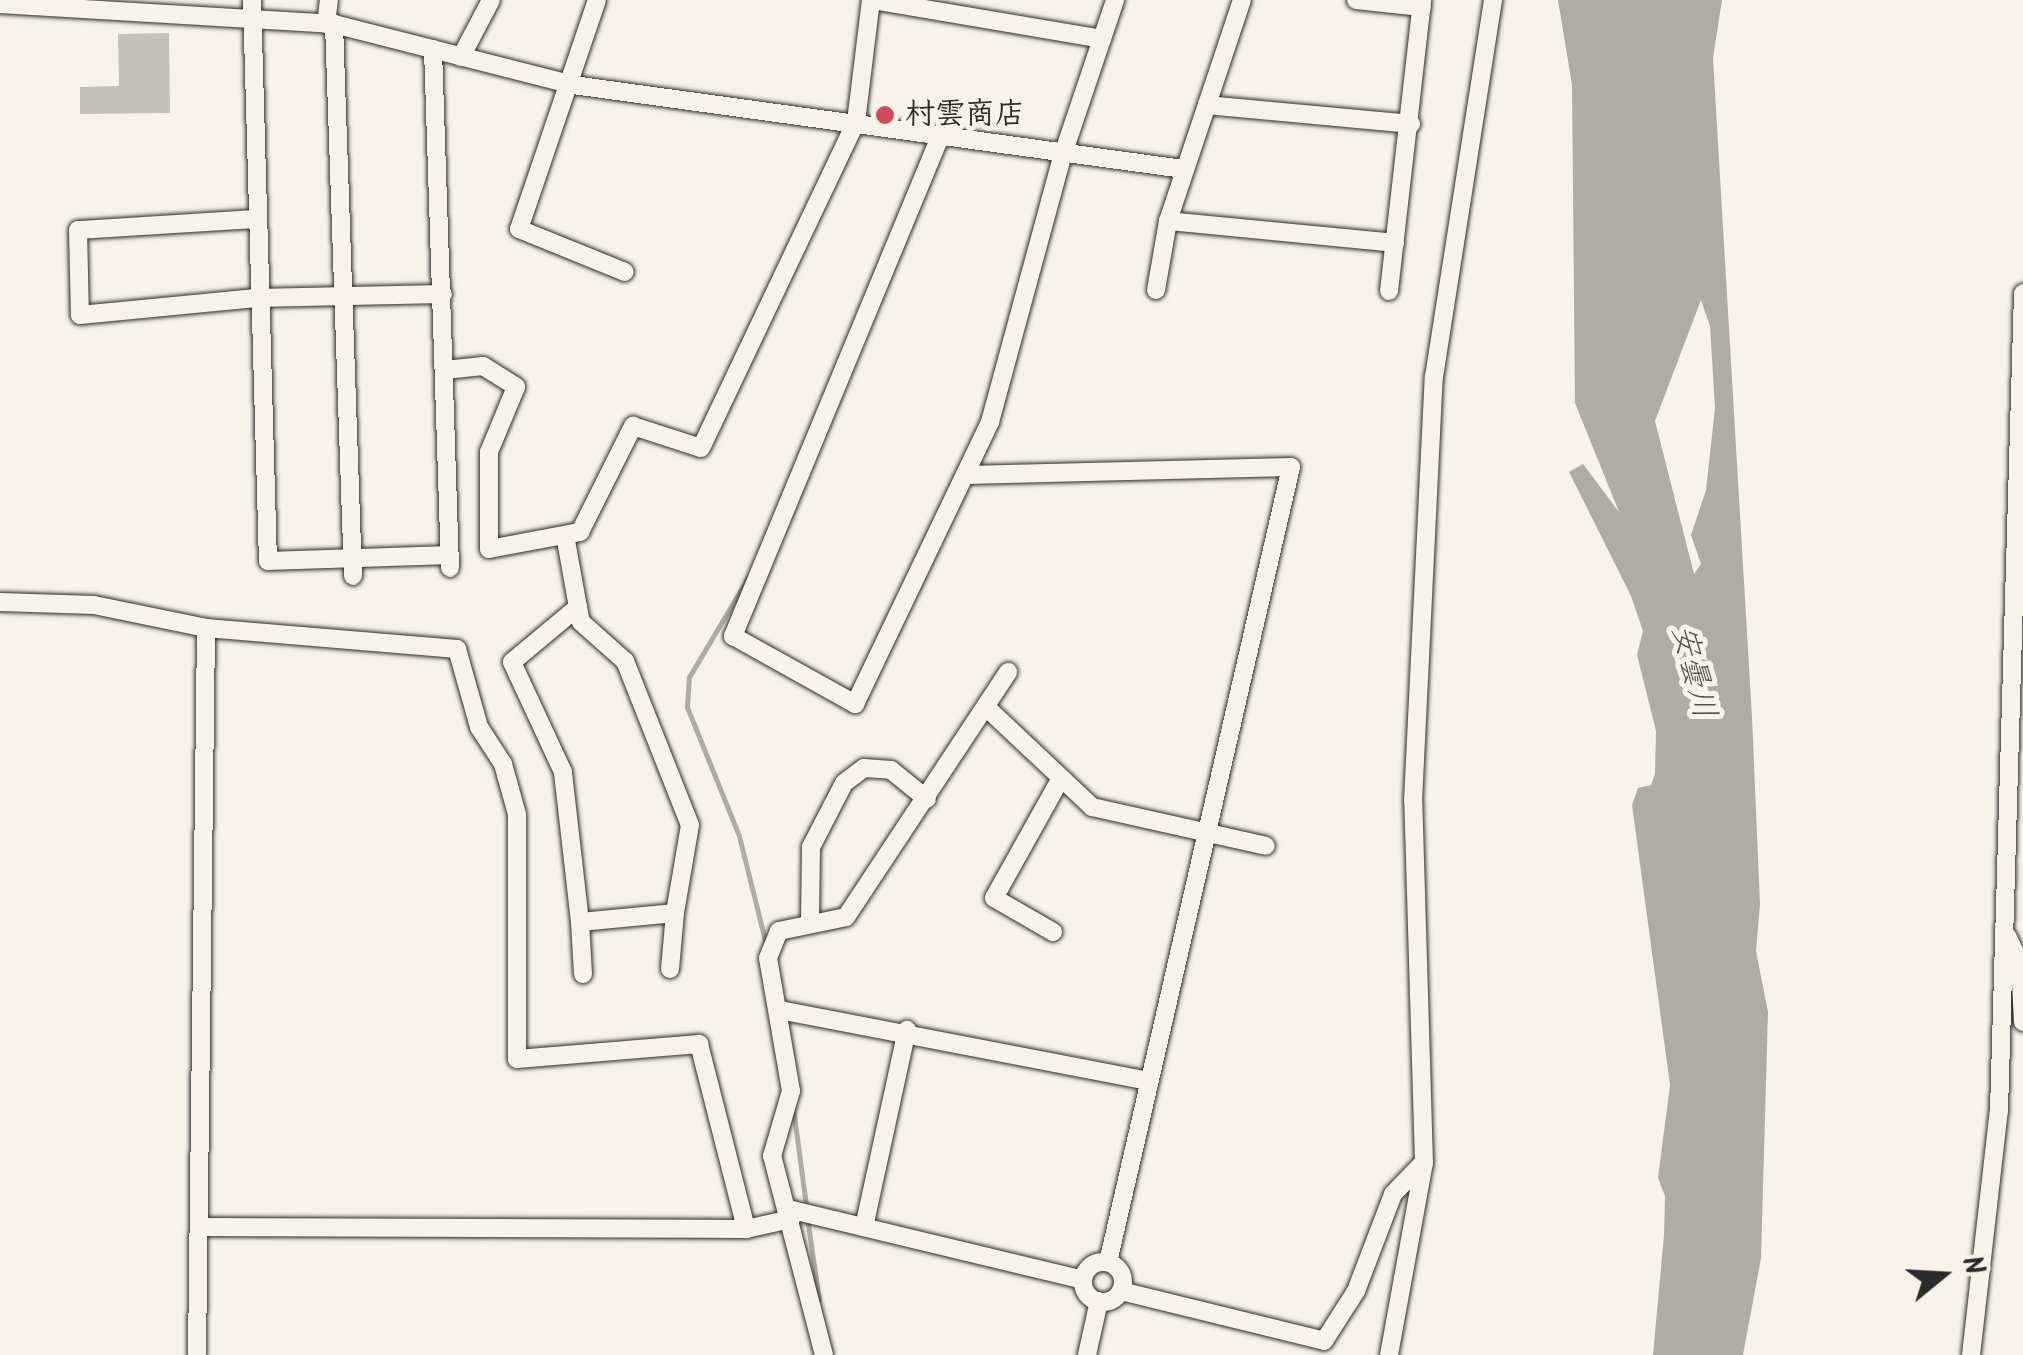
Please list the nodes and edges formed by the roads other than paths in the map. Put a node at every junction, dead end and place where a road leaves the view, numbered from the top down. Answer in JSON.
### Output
{"nodes":[{"id":1,"x":329,"y":0,"type":"edge"},
{"id":2,"x":491,"y":0,"type":"edge"},
{"id":3,"x":598,"y":0,"type":"edge"},
{"id":4,"x":872,"y":0,"type":"edge"},
{"id":5,"x":1115,"y":0,"type":"edge"},
{"id":6,"x":1242,"y":0,"type":"edge"},
{"id":7,"x":1356,"y":0,"type":"edge"},
{"id":8,"x":1494,"y":0,"type":"edge"},
{"id":9,"x":0,"y":4,"type":"edge"},
{"id":10,"x":1422,"y":4,"type":"edge"},
{"id":11,"x":252,"y":10,"type":"edge"},
{"id":12,"x":330,"y":24,"type":"junction"},
{"id":13,"x":1102,"y":39,"type":"junction"},
{"id":14,"x":433,"y":50,"type":"junction"},
{"id":15,"x":461,"y":56,"type":"junction"},
{"id":16,"x":573,"y":84,"type":"junction"},
{"id":17,"x":1207,"y":104,"type":"junction"},
{"id":18,"x":856,"y":122,"type":"junction"},
{"id":19,"x":1410,"y":124,"type":"junction"},
{"id":20,"x":942,"y":132,"type":"junction"},
{"id":21,"x":1063,"y":154,"type":"junction"},
{"id":22,"x":1183,"y":170,"type":"junction"},
{"id":23,"x":254,"y":219,"type":"junction"},
{"id":24,"x":1168,"y":221,"type":"junction"},
{"id":25,"x":1395,"y":242,"type":"junction"},
{"id":26,"x":625,"y":272,"type":"dead end"},
{"id":27,"x":1156,"y":290,"type":"dead end"},
{"id":28,"x":1388,"y":291,"type":"dead end"},
{"id":29,"x":2023,"y":293,"type":"edge"},
{"id":30,"x":442,"y":294,"type":"junction"},
{"id":31,"x":344,"y":296,"type":"junction"},
{"id":32,"x":256,"y":298,"type":"junction"},
{"id":33,"x":445,"y":370,"type":"junction"},
{"id":34,"x":965,"y":476,"type":"junction"},
{"id":35,"x":565,"y":535,"type":"junction"},
{"id":36,"x":353,"y":569,"type":"junction"},
{"id":37,"x":0,"y":602,"type":"edge"},
{"id":38,"x":578,"y":606,"type":"junction"},
{"id":39,"x":206,"y":628,"type":"junction"},
{"id":40,"x":1008,"y":672,"type":"dead end"},
{"id":41,"x":986,"y":707,"type":"junction"},
{"id":42,"x":1061,"y":778,"type":"junction"},
{"id":43,"x":927,"y":799,"type":"junction"},
{"id":44,"x":1203,"y":836,"type":"junction"},
{"id":45,"x":1266,"y":846,"type":"dead end"},
{"id":46,"x":675,"y":913,"type":"junction"},
{"id":47,"x":810,"y":920,"type":"junction"},
{"id":48,"x":580,"y":922,"type":"junction"},
{"id":49,"x":1054,"y":932,"type":"dead end"},
{"id":50,"x":2004,"y":932,"type":"junction"},
{"id":51,"x":670,"y":969,"type":"dead end"},
{"id":52,"x":582,"y":974,"type":"dead end"},
{"id":53,"x":780,"y":1010,"type":"junction"},
{"id":54,"x":2023,"y":1022,"type":"edge"},
{"id":55,"x":906,"y":1030,"type":"junction"},
{"id":56,"x":1148,"y":1082,"type":"junction"},
{"id":57,"x":1424,"y":1163,"type":"junction"},
{"id":58,"x":790,"y":1214,"type":"junction"},
{"id":59,"x":200,"y":1227,"type":"junction"},
{"id":60,"x":864,"y":1227,"type":"junction"},
{"id":61,"x":746,"y":1228,"type":"junction"},
{"id":62,"x":1108,"y":1262,"type":"junction"},
{"id":63,"x":1083,"y":1280,"type":"junction"},
{"id":64,"x":1121,"y":1291,"type":"junction"},
{"id":65,"x":1099,"y":1301,"type":"junction"},
{"id":66,"x":196,"y":1355,"type":"edge"},
{"id":67,"x":824,"y":1355,"type":"edge"},
{"id":68,"x":1087,"y":1355,"type":"edge"},
{"id":69,"x":1389,"y":1355,"type":"edge"},
{"id":70,"x":1971,"y":1355,"type":"edge"}],
"edges":[{"from":1,"to":12,"type":"street"},
{"from":2,"to":15,"type":"street"},
{"from":3,"to":16,"type":"street"},
{"from":4,"to":13,"type":"street"},
{"from":4,"to":18,"type":"street"},
{"from":5,"to":13,"type":"street"},
{"from":6,"to":17,"type":"street"},
{"from":7,"to":10,"type":"street"},
{"from":8,"to":57,"type":"street"},
{"from":9,"to":11,"type":"street"},
{"from":10,"to":19,"type":"street"},
{"from":11,"to":12,"type":"street"},
{"from":11,"to":23,"type":"street"},
{"from":12,"to":14,"type":"street"},
{"from":12,"to":31,"type":"street"},
{"from":13,"to":21,"type":"street"},
{"from":14,"to":15,"type":"street"},
{"from":14,"to":30,"type":"street"},
{"from":15,"to":16,"type":"street"},
{"from":16,"to":18,"type":"street"},
{"from":16,"to":26,"type":"street"},
{"from":17,"to":19,"type":"street"},
{"from":17,"to":22,"type":"street"},
{"from":18,"to":20,"type":"street"},
{"from":18,"to":35,"type":"street"},
{"from":19,"to":25,"type":"street"},
{"from":20,"to":21,"type":"street"},
{"from":20,"to":34,"type":"street"},
{"from":21,"to":22,"type":"street"},
{"from":21,"to":34,"type":"street"},
{"from":22,"to":24,"type":"street"},
{"from":23,"to":32,"type":"street"},
{"from":23,"to":32,"type":"street"},
{"from":24,"to":25,"type":"street"},
{"from":24,"to":27,"type":"street"},
{"from":25,"to":28,"type":"street"},
{"from":29,"to":50,"type":"street"},
{"from":30,"to":31,"type":"street"},
{"from":30,"to":33,"type":"street"},
{"from":31,"to":32,"type":"street"},
{"from":31,"to":36,"type":"street"},
{"from":32,"to":36,"type":"street"},
{"from":33,"to":35,"type":"street"},
{"from":33,"to":36,"type":"street"},
{"from":34,"to":44,"type":"street"},
{"from":35,"to":38,"type":"street"},
{"from":37,"to":39,"type":"street"},
{"from":38,"to":46,"type":"street"},
{"from":38,"to":48,"type":"street"},
{"from":39,"to":59,"type":"street"},
{"from":39,"to":61,"type":"street"},
{"from":40,"to":41,"type":"street"},
{"from":41,"to":42,"type":"street"},
{"from":41,"to":43,"type":"street"},
{"from":42,"to":44,"type":"street"},
{"from":42,"to":49,"type":"street"},
{"from":43,"to":47,"type":"street"},
{"from":43,"to":47,"type":"street"},
{"from":44,"to":45,"type":"street"},
{"from":44,"to":56,"type":"street"},
{"from":46,"to":48,"type":"street"},
{"from":46,"to":51,"type":"street"},
{"from":47,"to":53,"type":"street"},
{"from":48,"to":52,"type":"street"},
{"from":50,"to":54,"type":"street"},
{"from":50,"to":70,"type":"street"},
{"from":53,"to":55,"type":"street"},
{"from":53,"to":58,"type":"street"},
{"from":55,"to":56,"type":"street"},
{"from":55,"to":60,"type":"street"},
{"from":56,"to":62,"type":"street"},
{"from":57,"to":64,"type":"street"},
{"from":57,"to":69,"type":"street"},
{"from":58,"to":60,"type":"street"},
{"from":58,"to":61,"type":"street"},
{"from":58,"to":67,"type":"street"},
{"from":59,"to":61,"type":"street"},
{"from":59,"to":66,"type":"street"},
{"from":60,"to":63,"type":"street"},
{"from":62,"to":63,"type":"street"},
{"from":62,"to":64,"type":"street"},
{"from":63,"to":65,"type":"street"},
{"from":64,"to":65,"type":"street"},
{"from":65,"to":68,"type":"street"}]}
